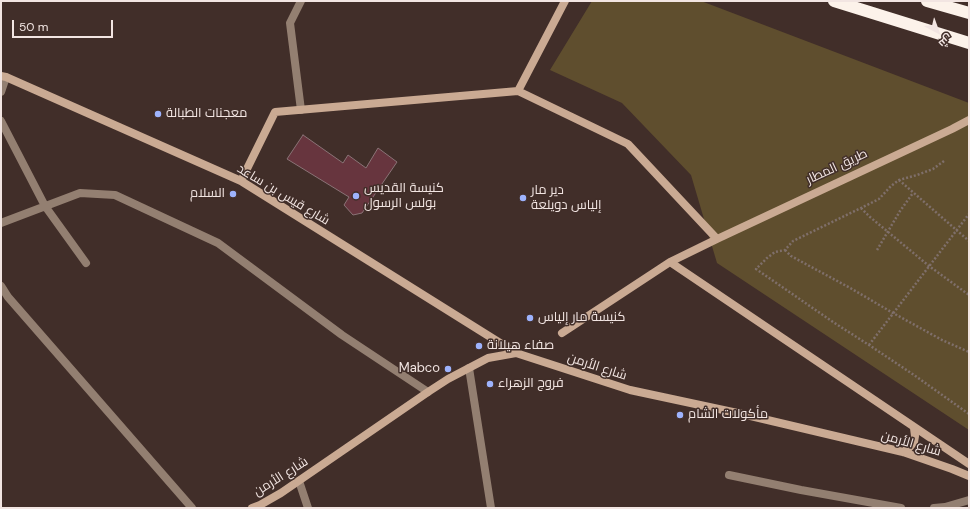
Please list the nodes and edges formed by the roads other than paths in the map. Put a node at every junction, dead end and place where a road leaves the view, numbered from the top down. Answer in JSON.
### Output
{"nodes":[{"id":1,"x":301,"y":1,"type":"edge"},
{"id":2,"x":565,"y":1,"type":"edge"},
{"id":3,"x":834,"y":1,"type":"edge"},
{"id":4,"x":927,"y":1,"type":"edge"},
{"id":5,"x":969,"y":13,"type":"edge"},
{"id":6,"x":969,"y":43,"type":"edge"},
{"id":7,"x":4,"y":76,"type":"edge"},
{"id":8,"x":518,"y":91,"type":"junction"},
{"id":9,"x":1,"y":92,"type":"edge"},
{"id":10,"x":301,"y":110,"type":"junction"},
{"id":11,"x":969,"y":120,"type":"edge"},
{"id":12,"x":1,"y":121,"type":"edge"},
{"id":13,"x":241,"y":181,"type":"junction"},
{"id":14,"x":45,"y":206,"type":"junction"},
{"id":15,"x":1,"y":223,"type":"edge"},
{"id":16,"x":717,"y":239,"type":"junction"},
{"id":17,"x":670,"y":262,"type":"junction"},
{"id":18,"x":86,"y":263,"type":"dead end"},
{"id":19,"x":1,"y":286,"type":"edge"},
{"id":20,"x":562,"y":333,"type":"dead end"},
{"id":21,"x":516,"y":353,"type":"junction"},
{"id":22,"x":469,"y":368,"type":"junction"},
{"id":23,"x":428,"y":392,"type":"junction"},
{"id":24,"x":914,"y":428,"type":"junction"},
{"id":25,"x":903,"y":452,"type":"junction"},
{"id":26,"x":969,"y":464,"type":"edge"},
{"id":27,"x":729,"y":475,"type":"dead end"},
{"id":28,"x":969,"y":476,"type":"edge"},
{"id":29,"x":299,"y":481,"type":"junction"},
{"id":30,"x":969,"y":500,"type":"edge"},
{"id":31,"x":192,"y":508,"type":"edge"},
{"id":32,"x":252,"y":508,"type":"edge"},
{"id":33,"x":308,"y":508,"type":"edge"},
{"id":34,"x":491,"y":508,"type":"edge"},
{"id":35,"x":902,"y":508,"type":"edge"},
{"id":36,"x":934,"y":508,"type":"edge"}],
"edges":[{"from":1,"to":10,"type":"street"},
{"from":2,"to":8,"type":"main road"},
{"from":3,"to":6,"type":"highway"},
{"from":4,"to":5,"type":"highway"},
{"from":7,"to":9,"type":"street"},
{"from":7,"to":13,"type":"main road","name":"شارع قيس بن ساعد"},
{"from":8,"to":10,"type":"main road"},
{"from":8,"to":16,"type":"main road"},
{"from":10,"to":13,"type":"main road"},
{"from":11,"to":16,"type":"main road","name":"طريق المطار"},
{"from":12,"to":14,"type":"street"},
{"from":13,"to":21,"type":"main road","name":"شارع قيس بن ساعد"},
{"from":14,"to":15,"type":"street"},
{"from":14,"to":18,"type":"street"},
{"from":14,"to":23,"type":"street"},
{"from":16,"to":17,"type":"main road","name":"طريق المطار"},
{"from":17,"to":20,"type":"main road"},
{"from":17,"to":24,"type":"main road"},
{"from":19,"to":31,"type":"street"},
{"from":21,"to":22,"type":"main road","name":"شارع الأرمن"},
{"from":21,"to":25,"type":"main road","name":"شارع الأرمن"},
{"from":22,"to":23,"type":"main road","name":"شارع الأرمن"},
{"from":22,"to":34,"type":"street"},
{"from":23,"to":29,"type":"main road","name":"شارع الأرمن"},
{"from":24,"to":25,"type":"main road"},
{"from":24,"to":26,"type":"main road"},
{"from":25,"to":28,"type":"main road","name":"شارع الأرمن"},
{"from":27,"to":35,"type":"street"},
{"from":29,"to":32,"type":"main road","name":"شارع الأرمن"},
{"from":29,"to":33,"type":"street"},
{"from":30,"to":36,"type":"street"}]}
